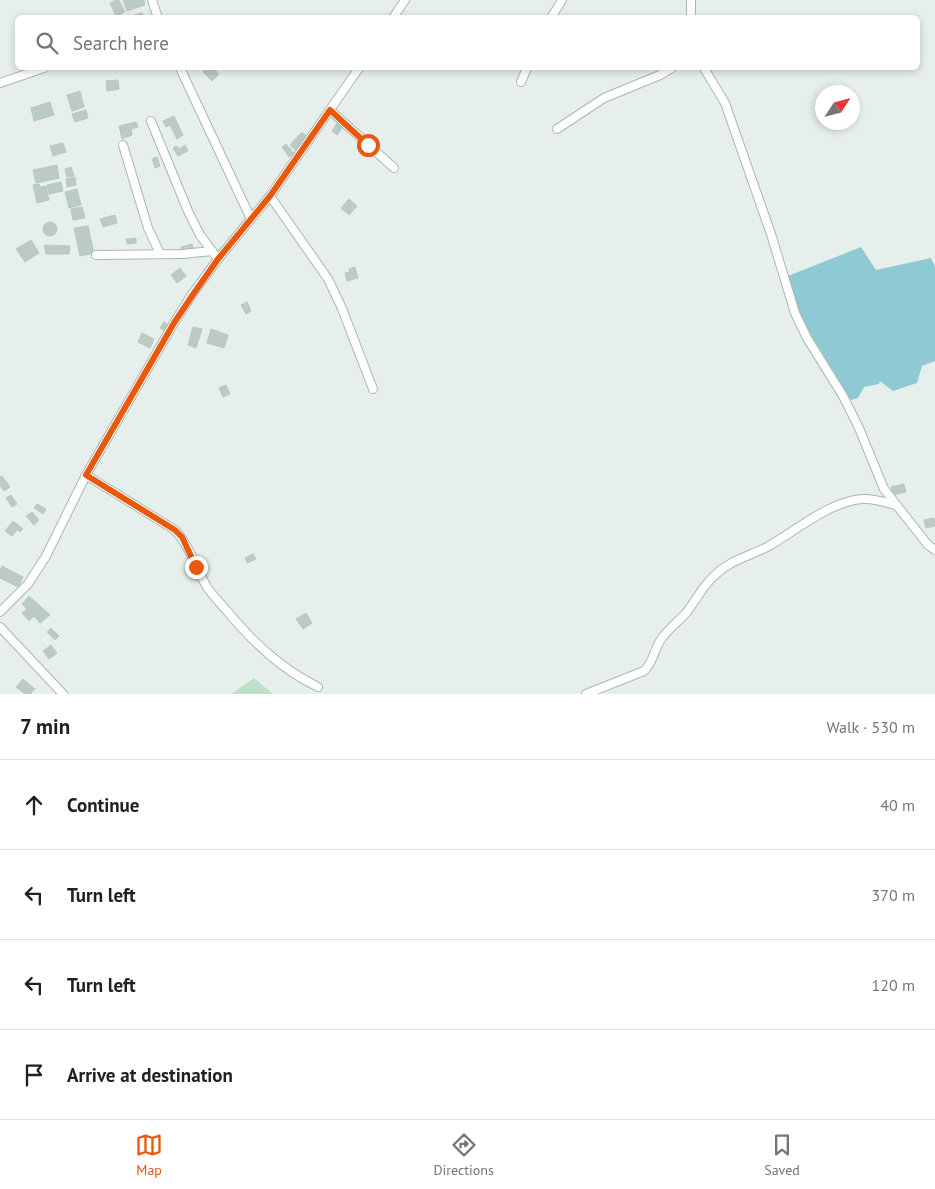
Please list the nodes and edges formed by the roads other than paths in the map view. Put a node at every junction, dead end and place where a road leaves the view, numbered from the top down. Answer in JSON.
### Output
{"nodes":[{"id":1,"x":152,"y":0,"type":"edge"},
{"id":2,"x":405,"y":0,"type":"edge"},
{"id":3,"x":562,"y":0,"type":"edge"},
{"id":4,"x":691,"y":0,"type":"edge"},
{"id":5,"x":157,"y":15,"type":"edge"},
{"id":6,"x":395,"y":15,"type":"edge"},
{"id":7,"x":553,"y":15,"type":"edge"},
{"id":8,"x":691,"y":15,"type":"edge"},
{"id":9,"x":38,"y":70,"type":"edge"},
{"id":10,"x":181,"y":70,"type":"edge"},
{"id":11,"x":358,"y":70,"type":"edge"},
{"id":12,"x":526,"y":70,"type":"edge"},
{"id":13,"x":669,"y":70,"type":"edge"},
{"id":14,"x":705,"y":70,"type":"edge"},
{"id":15,"x":0,"y":82,"type":"edge"},
{"id":16,"x":521,"y":82,"type":"dead end"},
{"id":17,"x":330,"y":110,"type":"junction"},
{"id":18,"x":151,"y":120,"type":"dead end"},
{"id":19,"x":557,"y":129,"type":"dead end"},
{"id":20,"x":123,"y":145,"type":"dead end"},
{"id":21,"x":394,"y":168,"type":"dead end"},
{"id":22,"x":270,"y":196,"type":"junction"},
{"id":23,"x":251,"y":219,"type":"junction"},
{"id":24,"x":212,"y":251,"type":"junction"},
{"id":25,"x":160,"y":254,"type":"junction"},
{"id":26,"x":96,"y":255,"type":"dead end"},
{"id":27,"x":218,"y":259,"type":"junction"},
{"id":28,"x":373,"y":389,"type":"dead end"},
{"id":29,"x":86,"y":475,"type":"junction"},
{"id":30,"x":895,"y":505,"type":"junction"},
{"id":31,"x":935,"y":550,"type":"edge"},
{"id":32,"x":0,"y":612,"type":"edge"},
{"id":33,"x":0,"y":626,"type":"edge"},
{"id":34,"x":318,"y":687,"type":"dead end"},
{"id":35,"x":64,"y":694,"type":"edge"},
{"id":36,"x":586,"y":694,"type":"edge"}],
"edges":[{"from":1,"to":5,"type":"street"},
{"from":2,"to":6,"type":"street"},
{"from":3,"to":7,"type":"street"},
{"from":4,"to":8,"type":"street"},
{"from":9,"to":15,"type":"street"},
{"from":10,"to":23,"type":"street"},
{"from":11,"to":17,"type":"street"},
{"from":12,"to":16,"type":"street"},
{"from":13,"to":19,"type":"street"},
{"from":14,"to":30,"type":"street"},
{"from":17,"to":21,"type":"street"},
{"from":17,"to":22,"type":"street"},
{"from":18,"to":24,"type":"street"},
{"from":20,"to":25,"type":"street"},
{"from":22,"to":23,"type":"street"},
{"from":22,"to":28,"type":"street"},
{"from":23,"to":27,"type":"street"},
{"from":24,"to":25,"type":"street"},
{"from":24,"to":27,"type":"street"},
{"from":25,"to":26,"type":"street"},
{"from":27,"to":29,"type":"street"},
{"from":29,"to":32,"type":"street"},
{"from":29,"to":34,"type":"street"},
{"from":30,"to":31,"type":"street"},
{"from":30,"to":36,"type":"street"},
{"from":33,"to":35,"type":"street"}]}
